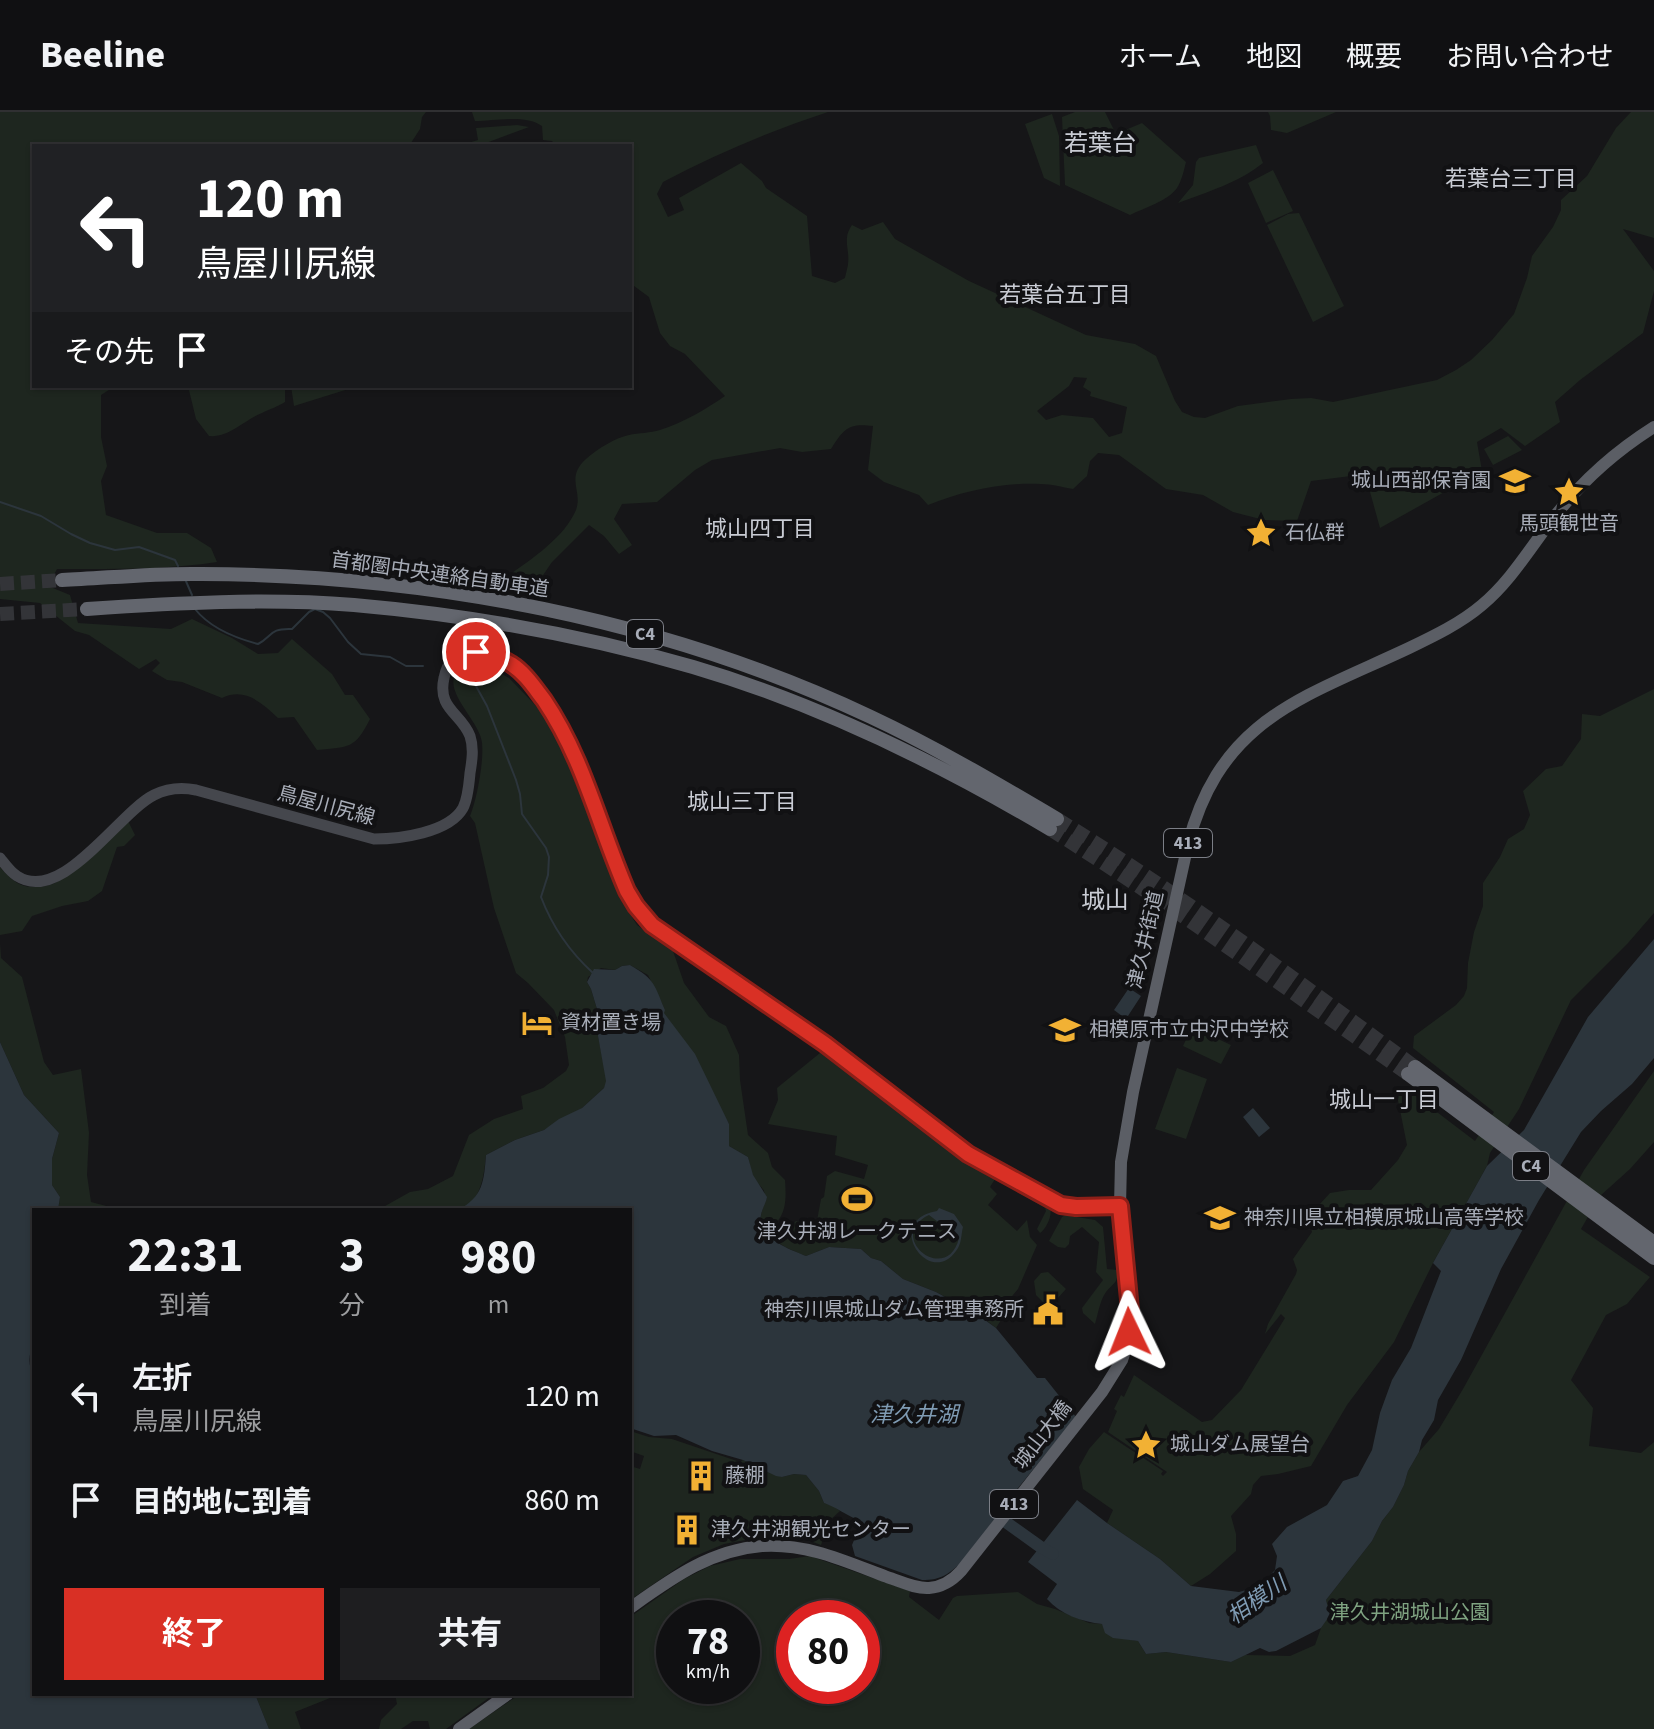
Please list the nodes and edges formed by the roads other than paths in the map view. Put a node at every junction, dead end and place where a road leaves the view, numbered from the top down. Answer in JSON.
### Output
{"nodes":[{"id":1,"x":1654,"y":427,"type":"edge"},
{"id":2,"x":62,"y":580,"type":"tunnel mouth"},
{"id":3,"x":87,"y":609,"type":"tunnel mouth"},
{"id":4,"x":0,"y":858,"type":"edge"},
{"id":5,"x":1120,"y":1206,"type":"junction"},
{"id":6,"x":1654,"y":1241,"type":"edge"},
{"id":7,"x":1654,"y":1258,"type":"edge"},
{"id":8,"x":1102,"y":1392,"type":"joint"},
{"id":9,"x":632,"y":1607,"type":"edge"},
{"id":10,"x":505,"y":1696,"type":"edge"},
{"id":11,"x":459,"y":1729,"type":"edge"}],
"edges":[{"from":1,"to":5,"type":"highway","name":"津久井街道","number":"413"},
{"from":2,"to":3,"type":"highway","name":"首都圏中央連絡自動車道","number":"C4"},
{"from":4,"to":5,"type":"main road","name":"鳥屋川尻線"},
{"from":5,"to":8,"type":"highway","name":"津久井街道","number":"413"},
{"from":6,"to":7,"type":"highway","number":"C4"},
{"from":8,"to":9,"type":"highway","name":"城山大橋","number":"413"},
{"from":10,"to":11,"type":"highway"}]}
